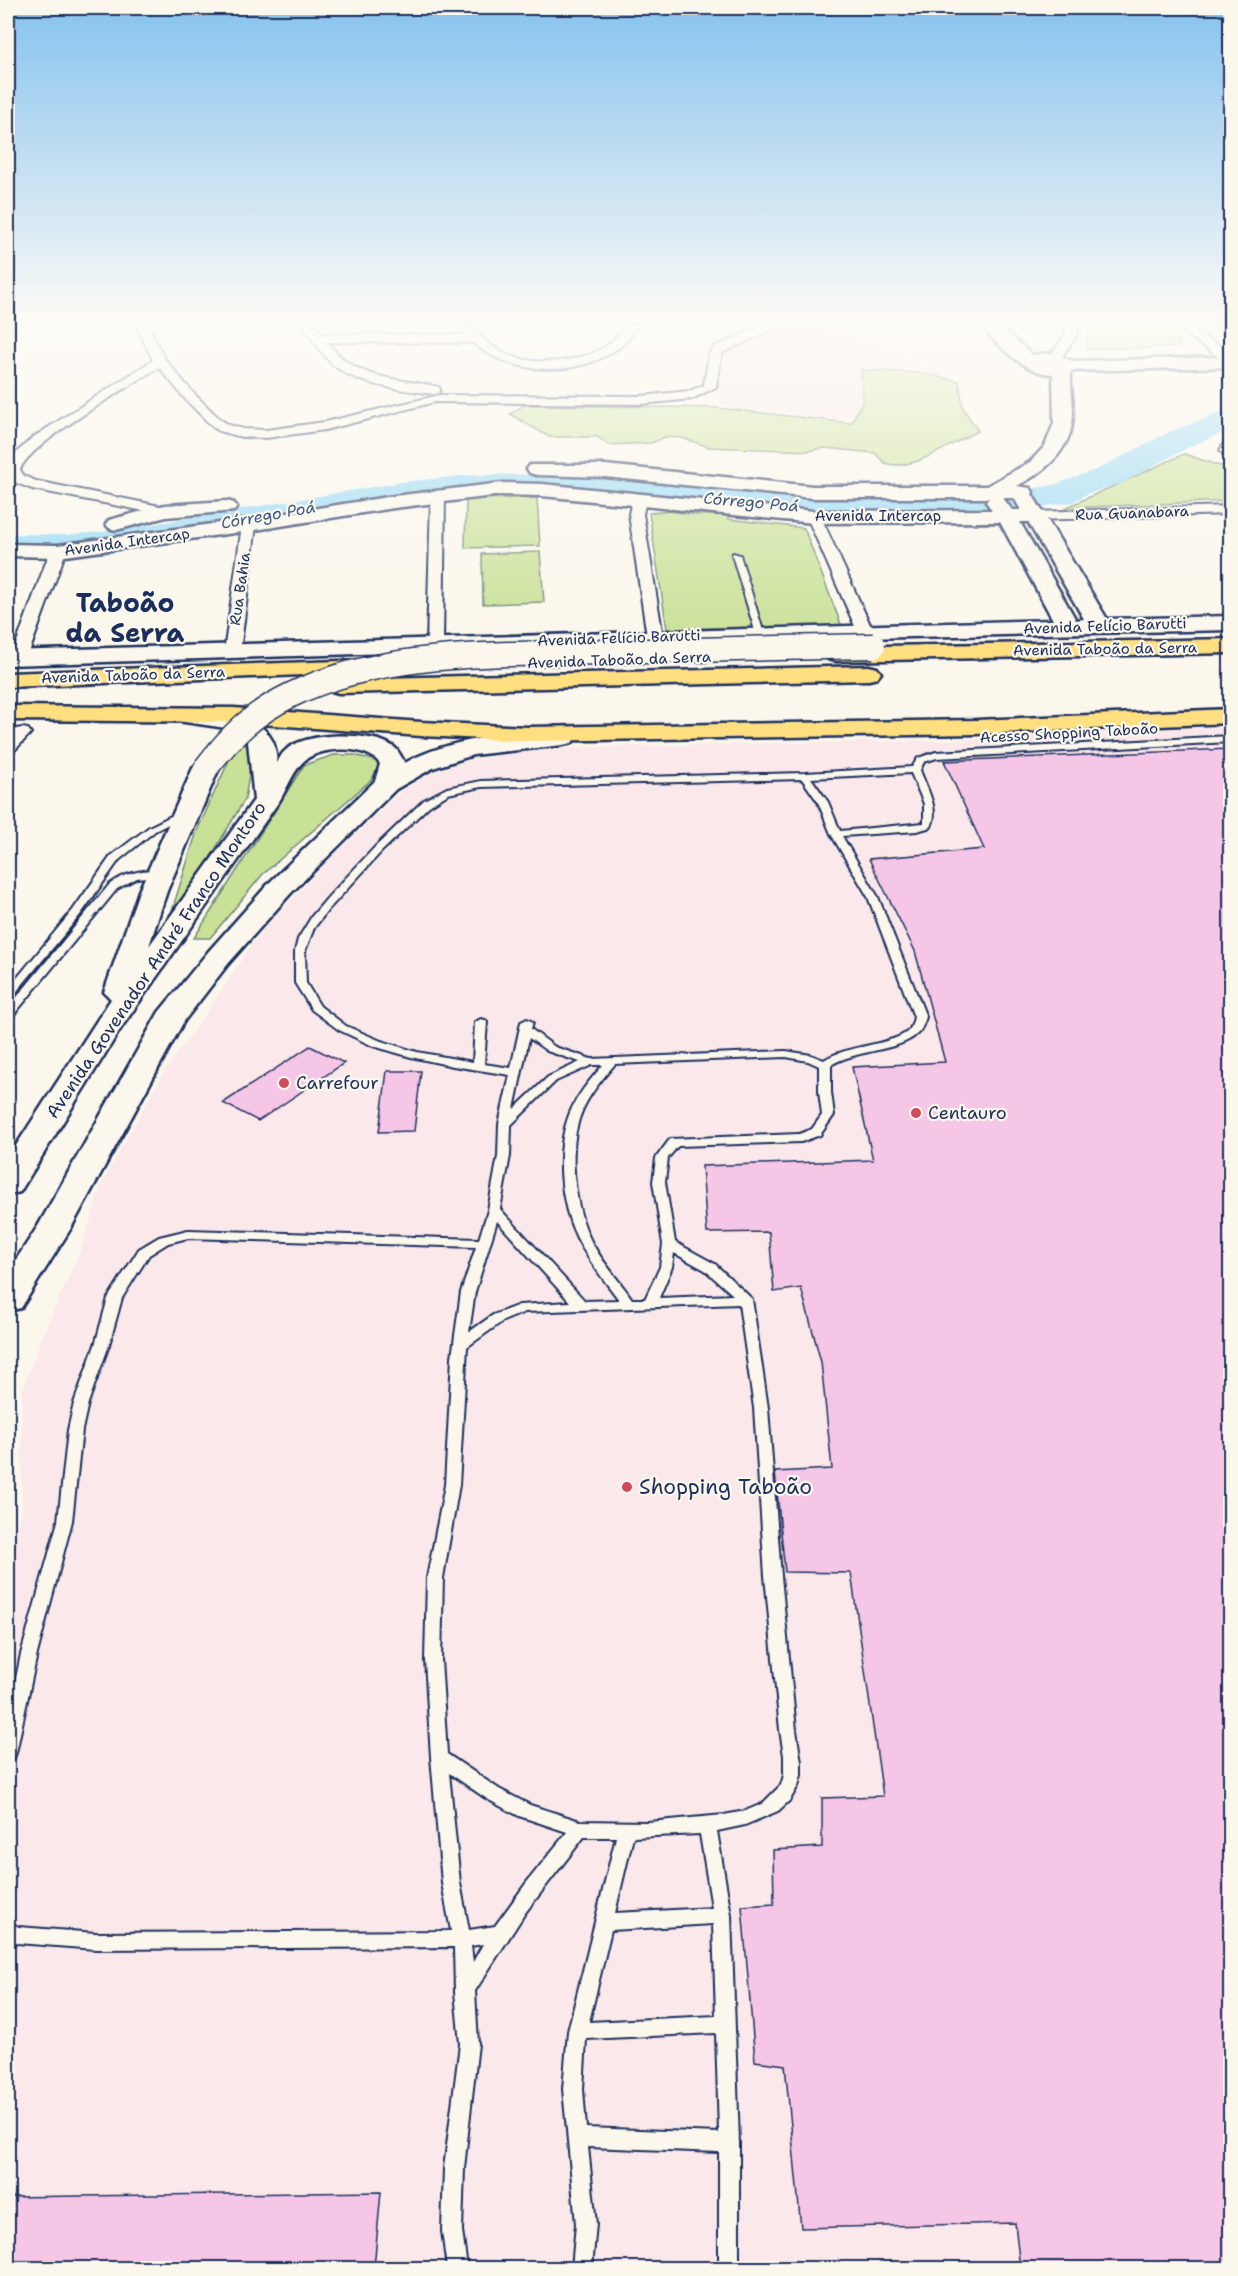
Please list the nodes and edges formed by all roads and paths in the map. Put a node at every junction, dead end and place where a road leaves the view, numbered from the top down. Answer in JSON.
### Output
{"nodes":[{"id":1,"x":52,"y":431,"type":"edge"},
{"id":2,"x":239,"y":431,"type":"edge"},
{"id":3,"x":286,"y":431,"type":"edge"},
{"id":4,"x":1060,"y":431,"type":"edge"},
{"id":5,"x":1230,"y":444,"type":"edge"},
{"id":6,"x":1230,"y":454,"type":"edge"},
{"id":7,"x":518,"y":469,"type":"dead end"},
{"id":8,"x":1031,"y":472,"type":"junction"},
{"id":9,"x":438,"y":497,"type":"junction"},
{"id":10,"x":639,"y":500,"type":"junction"},
{"id":11,"x":1025,"y":501,"type":"junction"},
{"id":12,"x":122,"y":503,"type":"junction"},
{"id":13,"x":246,"y":504,"type":"dead end"},
{"id":14,"x":999,"y":505,"type":"junction"},
{"id":15,"x":225,"y":507,"type":"junction"},
{"id":16,"x":1224,"y":510,"type":"edge"},
{"id":17,"x":165,"y":511,"type":"junction"},
{"id":18,"x":814,"y":517,"type":"junction"},
{"id":19,"x":249,"y":525,"type":"junction"},
{"id":20,"x":1230,"y":526,"type":"edge"},
{"id":21,"x":101,"y":527,"type":"junction"},
{"id":22,"x":63,"y":530,"type":"dead end"},
{"id":23,"x":8,"y":550,"type":"edge"},
{"id":24,"x":58,"y":551,"type":"junction"},
{"id":25,"x":735,"y":555,"type":"dead end"},
{"id":26,"x":1076,"y":584,"type":"junction"},
{"id":27,"x":1044,"y":585,"type":"junction"},
{"id":28,"x":1230,"y":623,"type":"edge"},
{"id":29,"x":1100,"y":625,"type":"junction"},
{"id":30,"x":1068,"y":626,"type":"junction"},
{"id":31,"x":760,"y":634,"type":"junction"},
{"id":32,"x":655,"y":637,"type":"junction"},
{"id":33,"x":869,"y":638,"type":"junction"},
{"id":34,"x":435,"y":644,"type":"junction"},
{"id":35,"x":1230,"y":646,"type":"edge"},
{"id":36,"x":232,"y":652,"type":"junction"},
{"id":37,"x":11,"y":660,"type":"edge"},
{"id":38,"x":1230,"y":664,"type":"edge"},
{"id":39,"x":260,"y":671,"type":"junction"},
{"id":40,"x":8,"y":680,"type":"edge"},
{"id":41,"x":8,"y":697,"type":"edge"},
{"id":42,"x":1230,"y":702,"type":"edge"},
{"id":43,"x":8,"y":713,"type":"edge"},
{"id":44,"x":180,"y":715,"type":"junction"},
{"id":45,"x":1230,"y":716,"type":"edge"},
{"id":46,"x":1095,"y":722,"type":"junction"},
{"id":47,"x":22,"y":732,"type":"dead end"},
{"id":48,"x":625,"y":734,"type":"junction"},
{"id":49,"x":1230,"y":739,"type":"edge"},
{"id":50,"x":8,"y":747,"type":"edge"},
{"id":51,"x":915,"y":770,"type":"junction"},
{"id":52,"x":805,"y":776,"type":"junction"},
{"id":53,"x":387,"y":784,"type":"junction"},
{"id":54,"x":267,"y":800,"type":"junction"},
{"id":55,"x":187,"y":811,"type":"junction"},
{"id":56,"x":837,"y":834,"type":"junction"},
{"id":57,"x":161,"y":873,"type":"junction"},
{"id":58,"x":8,"y":995,"type":"edge"},
{"id":59,"x":8,"y":1015,"type":"edge"},
{"id":60,"x":482,"y":1022,"type":"dead end"},
{"id":61,"x":106,"y":1028,"type":"junction"},
{"id":62,"x":613,"y":1060,"type":"junction"},
{"id":63,"x":590,"y":1062,"type":"junction"},
{"id":64,"x":825,"y":1064,"type":"junction"},
{"id":65,"x":478,"y":1067,"type":"junction"},
{"id":66,"x":515,"y":1072,"type":"junction"},
{"id":67,"x":505,"y":1124,"type":"junction"},
{"id":68,"x":8,"y":1184,"type":"edge"},
{"id":69,"x":494,"y":1210,"type":"junction"},
{"id":70,"x":484,"y":1243,"type":"junction"},
{"id":71,"x":669,"y":1244,"type":"junction"},
{"id":72,"x":8,"y":1299,"type":"edge"},
{"id":73,"x":745,"y":1299,"type":"junction"},
{"id":74,"x":650,"y":1303,"type":"junction"},
{"id":75,"x":629,"y":1304,"type":"junction"},
{"id":76,"x":583,"y":1307,"type":"junction"},
{"id":77,"x":461,"y":1346,"type":"junction"},
{"id":78,"x":8,"y":1754,"type":"edge"},
{"id":79,"x":439,"y":1757,"type":"junction"},
{"id":80,"x":707,"y":1824,"type":"junction"},
{"id":81,"x":580,"y":1829,"type":"junction"},
{"id":82,"x":626,"y":1831,"type":"junction"},
{"id":83,"x":722,"y":1915,"type":"junction"},
{"id":84,"x":604,"y":1922,"type":"junction"},
{"id":85,"x":8,"y":1930,"type":"edge"},
{"id":86,"x":499,"y":1934,"type":"junction"},
{"id":87,"x":462,"y":1939,"type":"junction"},
{"id":88,"x":464,"y":1992,"type":"junction"},
{"id":89,"x":724,"y":2024,"type":"junction"},
{"id":90,"x":577,"y":2031,"type":"junction"},
{"id":91,"x":578,"y":2137,"type":"junction"},
{"id":92,"x":729,"y":2143,"type":"junction"},
{"id":93,"x":457,"y":2268,"type":"edge"},
{"id":94,"x":582,"y":2268,"type":"edge"},
{"id":95,"x":726,"y":2268,"type":"edge"}],
"edges":[{"from":1,"to":12,"type":"street"},
{"from":2,"to":3,"type":"street"},
{"from":4,"to":8,"type":"main road"},
{"from":5,"to":6,"type":"street"},
{"from":7,"to":14,"type":"main road","name":"Avenida Intercap"},
{"from":8,"to":11,"type":"main road"},
{"from":8,"to":14,"type":"main road"},
{"from":9,"to":10,"type":"main road","name":"Avenida Intercap"},
{"from":9,"to":19,"type":"main road","name":"Avenida Intercap"},
{"from":9,"to":34,"type":"street"},
{"from":10,"to":18,"type":"main road","name":"Avenida Intercap"},
{"from":10,"to":32,"type":"street"},
{"from":11,"to":14,"type":"main road","name":"Avenida Intercap"},
{"from":11,"to":14,"type":"main road","name":"Avenida Intercap"},
{"from":11,"to":16,"type":"street","name":"Rua Guanabara"},
{"from":11,"to":26,"type":"main road"},
{"from":12,"to":15,"type":"main road"},
{"from":12,"to":17,"type":"street"},
{"from":12,"to":21,"type":"street"},
{"from":13,"to":15,"type":"main road","name":"Avenida Intercap"},
{"from":14,"to":18,"type":"main road","name":"Avenida Intercap"},
{"from":14,"to":27,"type":"main road"},
{"from":15,"to":17,"type":"main road","name":"Avenida Intercap"},
{"from":16,"to":20,"type":"street"},
{"from":17,"to":21,"type":"main road","name":"Avenida Intercap"},
{"from":18,"to":33,"type":"street"},
{"from":19,"to":24,"type":"main road","name":"Avenida Intercap"},
{"from":19,"to":36,"type":"street","name":"Rua Bahia"},
{"from":21,"to":22,"type":"main road","name":"Avenida Intercap"},
{"from":23,"to":24,"type":"main road","name":"Avenida Intercap"},
{"from":24,"to":37,"type":"street"},
{"from":25,"to":31,"type":"lane"},
{"from":26,"to":27,"type":"main road"},
{"from":26,"to":29,"type":"main road"},
{"from":27,"to":30,"type":"main road"},
{"from":28,"to":29,"type":"main road","name":"Avenida Felício Barutti"},
{"from":29,"to":30,"type":"main road","name":"Avenida Felício Barutti"},
{"from":30,"to":33,"type":"main road","name":"Avenida Felício Barutti"},
{"from":31,"to":32,"type":"main road","name":"Avenida Felício Barutti"},
{"from":31,"to":33,"type":"main road","name":"Avenida Felício Barutti"},
{"from":32,"to":34,"type":"main road","name":"Avenida Felício Barutti"},
{"from":33,"to":55,"type":"main road","bridge":true},
{"from":34,"to":36,"type":"main road","name":"Avenida Felício Barutti"},
{"from":35,"to":39,"type":"highway","name":"Avenida Taboão da Serra"},
{"from":36,"to":37,"type":"main road","name":"Avenida Felício Barutti"},
{"from":37,"to":39,"type":"highway"},
{"from":38,"to":41,"type":"highway","name":"Avenida Taboão da Serra"},
{"from":39,"to":40,"type":"highway","name":"Avenida Taboão da Serra"},
{"from":42,"to":46,"type":"highway"},
{"from":43,"to":44,"type":"highway"},
{"from":44,"to":48,"type":"highway"},
{"from":44,"to":54,"type":"main road","name":"Avenida Govenador André Franco Montoro"},
{"from":45,"to":46,"type":"highway"},
{"from":46,"to":48,"type":"highway"},
{"from":47,"to":50,"type":"street"},
{"from":48,"to":53,"type":"main road"},
{"from":49,"to":51,"type":"lane","name":"Acesso Shopping Taboão"},
{"from":51,"to":52,"type":"lane"},
{"from":51,"to":56,"type":"lane"},
{"from":52,"to":56,"type":"lane"},
{"from":52,"to":65,"type":"lane"},
{"from":53,"to":54,"type":"main road"},
{"from":53,"to":72,"type":"main road"},
{"from":54,"to":61,"type":"main road","name":"Avenida Govenador André Franco Montoro"},
{"from":55,"to":57,"type":"main road"},
{"from":55,"to":58,"type":"lane"},
{"from":56,"to":64,"type":"lane"},
{"from":57,"to":59,"type":"lane"},
{"from":57,"to":61,"type":"main road"},
{"from":60,"to":65,"type":"lane"},
{"from":61,"to":68,"type":"main road","name":"Avenida Govenador André Franco Montoro"},
{"from":62,"to":63,"type":"lane"},
{"from":62,"to":64,"type":"lane"},
{"from":62,"to":75,"type":"lane"},
{"from":63,"to":66,"type":"lane"},
{"from":63,"to":67,"type":"lane"},
{"from":64,"to":71,"type":"lane"},
{"from":65,"to":66,"type":"lane"},
{"from":66,"to":67,"type":"lane"},
{"from":67,"to":69,"type":"lane"},
{"from":69,"to":70,"type":"lane"},
{"from":69,"to":76,"type":"lane"},
{"from":70,"to":77,"type":"lane"},
{"from":70,"to":78,"type":"lane"},
{"from":71,"to":73,"type":"lane"},
{"from":71,"to":74,"type":"lane"},
{"from":73,"to":74,"type":"lane"},
{"from":73,"to":80,"type":"lane"},
{"from":74,"to":75,"type":"lane"},
{"from":75,"to":76,"type":"lane"},
{"from":76,"to":77,"type":"lane"},
{"from":77,"to":79,"type":"lane"},
{"from":79,"to":81,"type":"lane"},
{"from":79,"to":87,"type":"lane"},
{"from":80,"to":82,"type":"lane"},
{"from":80,"to":83,"type":"lane"},
{"from":81,"to":82,"type":"lane"},
{"from":81,"to":86,"type":"lane"},
{"from":82,"to":84,"type":"lane"},
{"from":83,"to":84,"type":"lane"},
{"from":83,"to":89,"type":"lane"},
{"from":84,"to":90,"type":"lane"},
{"from":85,"to":87,"type":"lane"},
{"from":86,"to":87,"type":"lane"},
{"from":86,"to":88,"type":"lane"},
{"from":87,"to":88,"type":"lane"},
{"from":88,"to":93,"type":"lane"},
{"from":89,"to":90,"type":"lane"},
{"from":89,"to":92,"type":"lane"},
{"from":90,"to":91,"type":"lane"},
{"from":91,"to":92,"type":"lane"},
{"from":91,"to":94,"type":"lane"},
{"from":92,"to":95,"type":"lane"}]}
